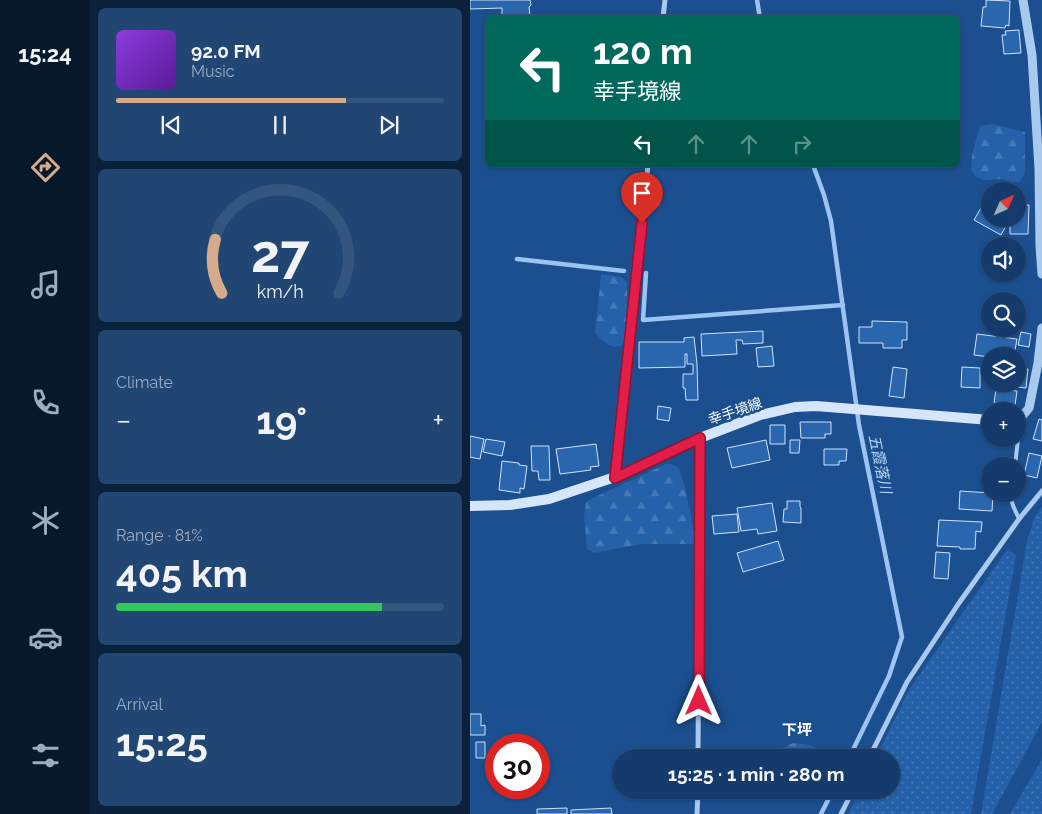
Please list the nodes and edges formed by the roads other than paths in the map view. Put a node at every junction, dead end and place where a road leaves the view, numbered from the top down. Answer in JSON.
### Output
{"nodes":[{"id":1,"x":664,"y":0,"type":"edge"},
{"id":2,"x":1023,"y":0,"type":"edge"},
{"id":3,"x":663,"y":15,"type":"edge"},
{"id":4,"x":648,"y":167,"type":"edge"},
{"id":5,"x":1041,"y":246,"type":"edge"},
{"id":6,"x":1042,"y":274,"type":"edge"},
{"id":7,"x":1042,"y":328,"type":"edge"},
{"id":8,"x":1026,"y":411,"type":"edge"},
{"id":9,"x":981,"y":419,"type":"edge"},
{"id":10,"x":700,"y":438,"type":"junction"},
{"id":11,"x":615,"y":478,"type":"junction"},
{"id":12,"x":1042,"y":491,"type":"edge"},
{"id":13,"x":1011,"y":502,"type":"edge"},
{"id":14,"x":470,"y":506,"type":"edge"},
{"id":15,"x":1019,"y":519,"type":"junction"},
{"id":16,"x":698,"y":749,"type":"edge"},
{"id":17,"x":874,"y":749,"type":"edge"},
{"id":18,"x":698,"y":799,"type":"edge"},
{"id":19,"x":848,"y":799,"type":"edge"},
{"id":20,"x":697,"y":814,"type":"edge"},
{"id":21,"x":841,"y":814,"type":"edge"}],
"edges":[{"from":1,"to":3,"type":"street"},
{"from":2,"to":5,"type":"street"},
{"from":4,"to":11,"type":"street"},
{"from":5,"to":6,"type":"street"},
{"from":7,"to":8,"type":"street"},
{"from":9,"to":10,"type":"main road","name":"幸手境線"},
{"from":10,"to":11,"type":"main road","name":"幸手境線"},
{"from":10,"to":16,"type":"street"},
{"from":11,"to":14,"type":"main road","name":"幸手境線"},
{"from":12,"to":15,"type":"street"},
{"from":13,"to":15,"type":"lane"},
{"from":15,"to":17,"type":"street"},
{"from":18,"to":20,"type":"street"},
{"from":19,"to":21,"type":"street"}]}
